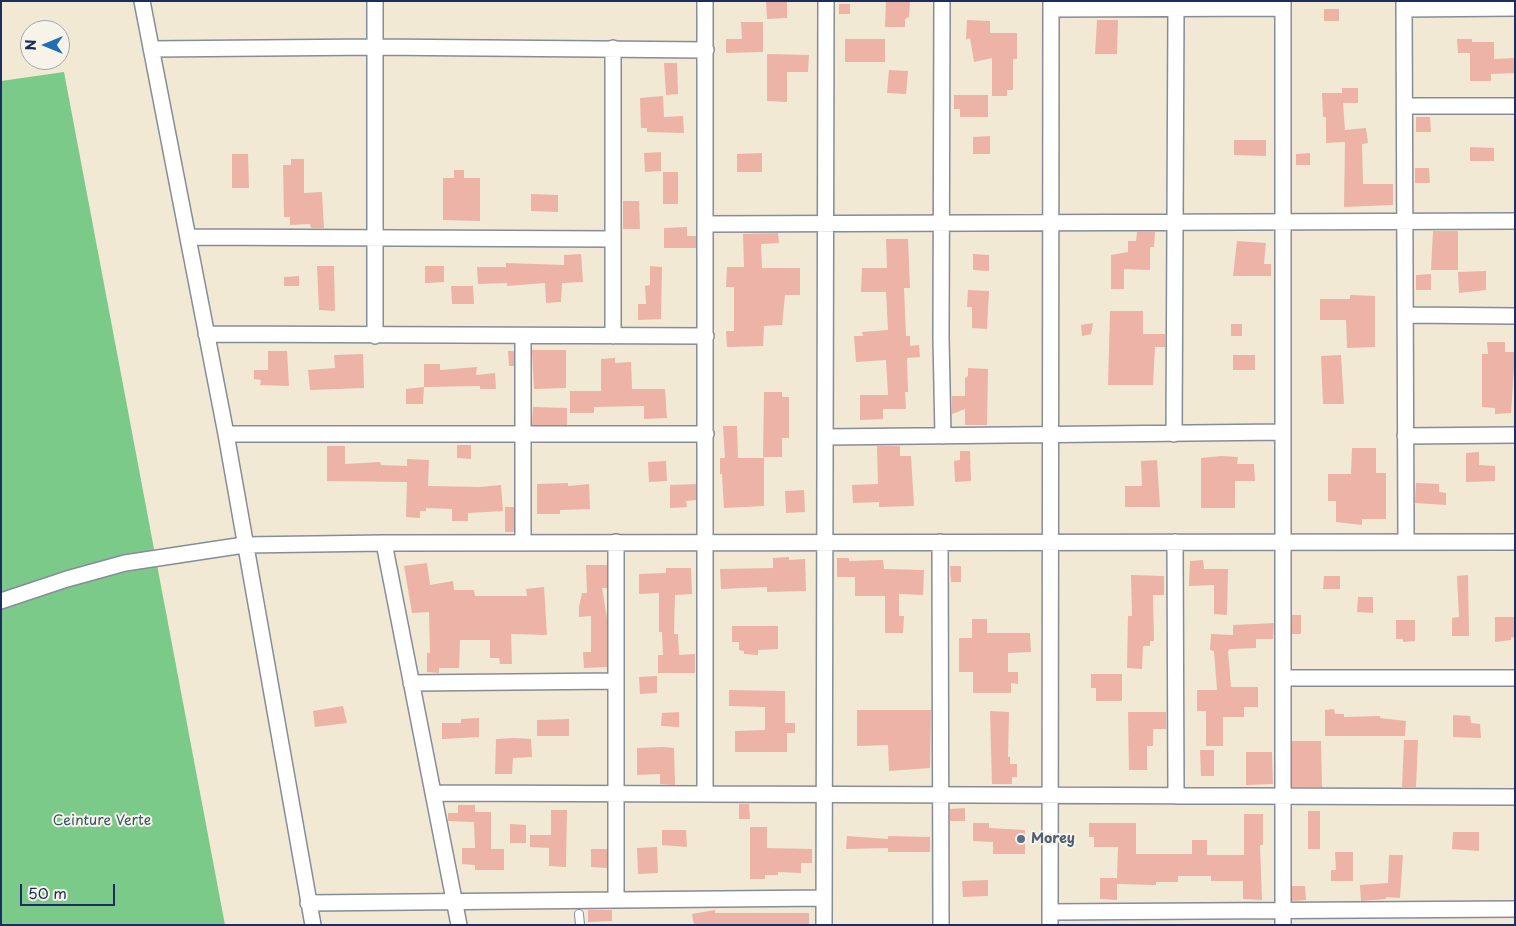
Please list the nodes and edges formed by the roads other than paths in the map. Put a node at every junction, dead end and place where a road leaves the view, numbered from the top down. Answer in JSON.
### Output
{"nodes":[{"id":1,"x":142,"y":1,"type":"edge"},
{"id":2,"x":375,"y":1,"type":"edge"},
{"id":3,"x":705,"y":1,"type":"edge"},
{"id":4,"x":826,"y":1,"type":"edge"},
{"id":5,"x":942,"y":1,"type":"edge"},
{"id":6,"x":1051,"y":5,"type":"edge"},
{"id":7,"x":1283,"y":5,"type":"edge"},
{"id":8,"x":1404,"y":5,"type":"edge"},
{"id":9,"x":1515,"y":8,"type":"edge"},
{"id":10,"x":1176,"y":9,"type":"junction"},
{"id":11,"x":375,"y":47,"type":"junction"},
{"id":12,"x":613,"y":48,"type":"junction"},
{"id":13,"x":151,"y":50,"type":"junction"},
{"id":14,"x":706,"y":50,"type":"junction"},
{"id":15,"x":1405,"y":106,"type":"junction"},
{"id":16,"x":1515,"y":106,"type":"edge"},
{"id":17,"x":1515,"y":221,"type":"edge"},
{"id":18,"x":1175,"y":222,"type":"junction"},
{"id":19,"x":1283,"y":222,"type":"junction"},
{"id":20,"x":1406,"y":222,"type":"junction"},
{"id":21,"x":942,"y":223,"type":"junction"},
{"id":22,"x":1051,"y":223,"type":"junction"},
{"id":23,"x":706,"y":224,"type":"junction"},
{"id":24,"x":826,"y":224,"type":"junction"},
{"id":25,"x":189,"y":237,"type":"junction"},
{"id":26,"x":375,"y":238,"type":"junction"},
{"id":27,"x":612,"y":239,"type":"junction"},
{"id":28,"x":1405,"y":315,"type":"junction"},
{"id":29,"x":1515,"y":316,"type":"edge"},
{"id":30,"x":206,"y":334,"type":"junction"},
{"id":31,"x":375,"y":336,"type":"junction"},
{"id":32,"x":523,"y":336,"type":"junction"},
{"id":33,"x":614,"y":336,"type":"junction"},
{"id":34,"x":706,"y":336,"type":"junction"},
{"id":35,"x":1283,"y":432,"type":"junction"},
{"id":36,"x":226,"y":434,"type":"junction"},
{"id":37,"x":523,"y":434,"type":"junction"},
{"id":38,"x":706,"y":434,"type":"junction"},
{"id":39,"x":1050,"y":434,"type":"junction"},
{"id":40,"x":1174,"y":434,"type":"junction"},
{"id":41,"x":943,"y":436,"type":"junction"},
{"id":42,"x":1406,"y":436,"type":"junction"},
{"id":43,"x":1515,"y":436,"type":"edge"},
{"id":44,"x":825,"y":437,"type":"junction"},
{"id":45,"x":384,"y":542,"type":"junction"},
{"id":46,"x":523,"y":542,"type":"junction"},
{"id":47,"x":616,"y":542,"type":"junction"},
{"id":48,"x":706,"y":542,"type":"junction"},
{"id":49,"x":825,"y":542,"type":"junction"},
{"id":50,"x":940,"y":542,"type":"junction"},
{"id":51,"x":1050,"y":542,"type":"junction"},
{"id":52,"x":1175,"y":542,"type":"junction"},
{"id":53,"x":1283,"y":542,"type":"junction"},
{"id":54,"x":1406,"y":542,"type":"junction"},
{"id":55,"x":1515,"y":542,"type":"edge"},
{"id":56,"x":244,"y":545,"type":"junction"},
{"id":57,"x":1,"y":601,"type":"edge"},
{"id":58,"x":1284,"y":678,"type":"junction"},
{"id":59,"x":1515,"y":678,"type":"edge"},
{"id":60,"x":616,"y":681,"type":"junction"},
{"id":61,"x":412,"y":683,"type":"junction"},
{"id":62,"x":433,"y":793,"type":"junction"},
{"id":63,"x":615,"y":794,"type":"junction"},
{"id":64,"x":705,"y":794,"type":"junction"},
{"id":65,"x":824,"y":795,"type":"junction"},
{"id":66,"x":941,"y":795,"type":"junction"},
{"id":67,"x":1050,"y":795,"type":"junction"},
{"id":68,"x":1176,"y":796,"type":"junction"},
{"id":69,"x":1284,"y":796,"type":"junction"},
{"id":70,"x":1515,"y":797,"type":"edge"},
{"id":71,"x":824,"y":898,"type":"junction"},
{"id":72,"x":616,"y":900,"type":"junction"},
{"id":73,"x":455,"y":902,"type":"junction"},
{"id":74,"x":308,"y":903,"type":"junction"},
{"id":75,"x":1515,"y":909,"type":"edge"},
{"id":76,"x":579,"y":914,"type":"dead end"},
{"id":77,"x":1050,"y":918,"type":"edge"},
{"id":78,"x":1284,"y":918,"type":"edge"},
{"id":79,"x":313,"y":925,"type":"edge"},
{"id":80,"x":459,"y":925,"type":"edge"},
{"id":81,"x":580,"y":925,"type":"edge"},
{"id":82,"x":824,"y":925,"type":"edge"},
{"id":83,"x":940,"y":925,"type":"edge"}],
"edges":[{"from":1,"to":13,"type":"street"},
{"from":2,"to":11,"type":"street"},
{"from":3,"to":14,"type":"street"},
{"from":4,"to":24,"type":"street"},
{"from":5,"to":21,"type":"street"},
{"from":6,"to":10,"type":"street"},
{"from":6,"to":22,"type":"street"},
{"from":7,"to":10,"type":"street"},
{"from":7,"to":19,"type":"street"},
{"from":8,"to":9,"type":"street"},
{"from":8,"to":15,"type":"street"},
{"from":10,"to":18,"type":"street"},
{"from":11,"to":12,"type":"street"},
{"from":11,"to":13,"type":"street"},
{"from":11,"to":26,"type":"street"},
{"from":12,"to":14,"type":"street"},
{"from":12,"to":27,"type":"street"},
{"from":13,"to":25,"type":"street"},
{"from":14,"to":23,"type":"street"},
{"from":15,"to":16,"type":"street"},
{"from":15,"to":20,"type":"street"},
{"from":17,"to":20,"type":"street"},
{"from":18,"to":19,"type":"street"},
{"from":18,"to":22,"type":"street"},
{"from":18,"to":40,"type":"street"},
{"from":19,"to":20,"type":"street"},
{"from":19,"to":35,"type":"street"},
{"from":20,"to":28,"type":"street"},
{"from":21,"to":22,"type":"street"},
{"from":21,"to":24,"type":"street"},
{"from":21,"to":41,"type":"street"},
{"from":22,"to":39,"type":"street"},
{"from":23,"to":24,"type":"street"},
{"from":23,"to":34,"type":"street"},
{"from":24,"to":44,"type":"street"},
{"from":25,"to":26,"type":"street"},
{"from":25,"to":30,"type":"street"},
{"from":26,"to":27,"type":"street"},
{"from":26,"to":31,"type":"street"},
{"from":27,"to":33,"type":"street"},
{"from":28,"to":29,"type":"street"},
{"from":28,"to":42,"type":"street"},
{"from":30,"to":31,"type":"street"},
{"from":30,"to":36,"type":"street"},
{"from":31,"to":32,"type":"street"},
{"from":32,"to":33,"type":"street"},
{"from":32,"to":37,"type":"street"},
{"from":33,"to":34,"type":"street"},
{"from":34,"to":38,"type":"street"},
{"from":35,"to":40,"type":"street"},
{"from":35,"to":53,"type":"street"},
{"from":36,"to":37,"type":"street"},
{"from":36,"to":56,"type":"street"},
{"from":37,"to":38,"type":"street"},
{"from":37,"to":46,"type":"street"},
{"from":38,"to":48,"type":"street"},
{"from":39,"to":40,"type":"street"},
{"from":39,"to":41,"type":"street"},
{"from":39,"to":51,"type":"street"},
{"from":41,"to":44,"type":"street"},
{"from":42,"to":43,"type":"street"},
{"from":42,"to":54,"type":"street"},
{"from":44,"to":49,"type":"street"},
{"from":45,"to":46,"type":"street"},
{"from":45,"to":56,"type":"street"},
{"from":45,"to":61,"type":"street"},
{"from":46,"to":47,"type":"street"},
{"from":47,"to":48,"type":"street"},
{"from":47,"to":60,"type":"street"},
{"from":48,"to":49,"type":"street"},
{"from":48,"to":64,"type":"street"},
{"from":49,"to":50,"type":"street"},
{"from":49,"to":65,"type":"street"},
{"from":50,"to":51,"type":"street"},
{"from":50,"to":66,"type":"street"},
{"from":51,"to":52,"type":"street"},
{"from":51,"to":67,"type":"street"},
{"from":52,"to":53,"type":"street"},
{"from":52,"to":68,"type":"street"},
{"from":53,"to":54,"type":"street"},
{"from":53,"to":58,"type":"street"},
{"from":54,"to":55,"type":"street"},
{"from":56,"to":57,"type":"street"},
{"from":56,"to":74,"type":"street"},
{"from":58,"to":59,"type":"street"},
{"from":58,"to":69,"type":"street"},
{"from":60,"to":61,"type":"street"},
{"from":60,"to":63,"type":"street"},
{"from":61,"to":62,"type":"street"},
{"from":62,"to":63,"type":"street"},
{"from":62,"to":73,"type":"street"},
{"from":63,"to":64,"type":"street"},
{"from":63,"to":72,"type":"street"},
{"from":64,"to":65,"type":"street"},
{"from":65,"to":66,"type":"street"},
{"from":65,"to":71,"type":"street"},
{"from":66,"to":67,"type":"street"},
{"from":66,"to":83,"type":"street"},
{"from":67,"to":68,"type":"street"},
{"from":67,"to":77,"type":"street"},
{"from":68,"to":69,"type":"street"},
{"from":69,"to":70,"type":"street"},
{"from":69,"to":78,"type":"street"},
{"from":71,"to":72,"type":"street"},
{"from":71,"to":82,"type":"street"},
{"from":72,"to":73,"type":"street"},
{"from":73,"to":74,"type":"street"},
{"from":73,"to":80,"type":"street"},
{"from":74,"to":79,"type":"street"},
{"from":75,"to":78,"type":"street"},
{"from":76,"to":81,"type":"lane"},
{"from":77,"to":78,"type":"street"}]}
